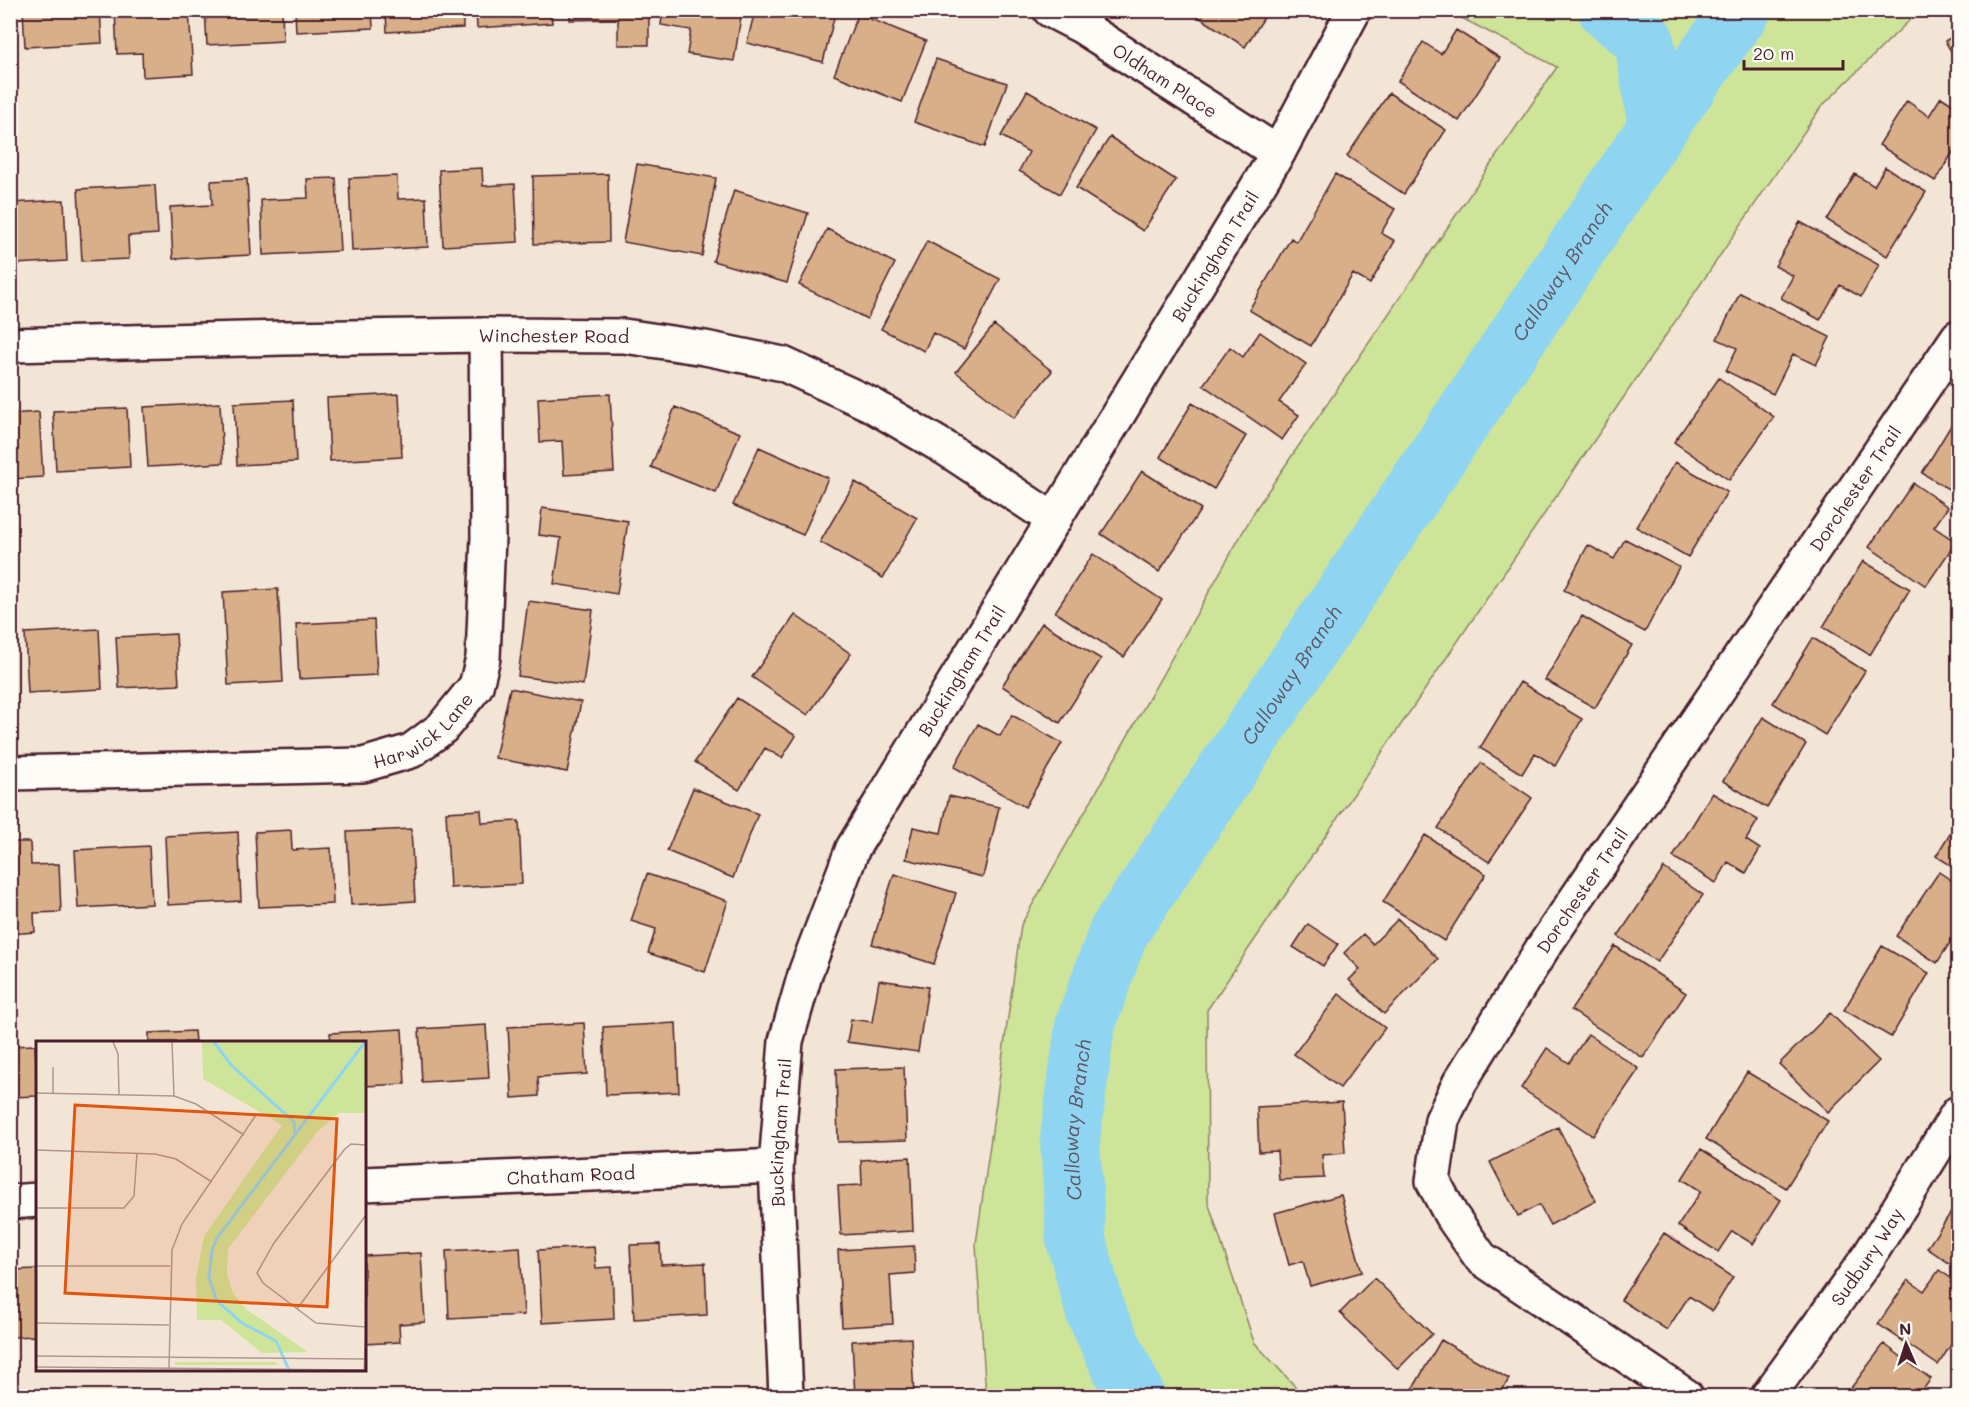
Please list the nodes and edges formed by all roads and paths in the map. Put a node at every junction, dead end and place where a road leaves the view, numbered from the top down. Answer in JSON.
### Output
{"nodes":[{"id":1,"x":1050,"y":10,"type":"edge"},
{"id":2,"x":1354,"y":10,"type":"edge"},
{"id":3,"x":1278,"y":153,"type":"junction"},
{"id":4,"x":486,"y":335,"type":"junction"},
{"id":5,"x":1959,"y":337,"type":"edge"},
{"id":6,"x":10,"y":345,"type":"edge"},
{"id":7,"x":1054,"y":520,"type":"junction"},
{"id":8,"x":10,"y":773,"type":"edge"},
{"id":9,"x":1959,"y":1113,"type":"edge"},
{"id":10,"x":776,"y":1166,"type":"junction"},
{"id":11,"x":366,"y":1184,"type":"edge"},
{"id":12,"x":36,"y":1200,"type":"edge"},
{"id":13,"x":10,"y":1202,"type":"edge"},
{"id":14,"x":786,"y":1396,"type":"edge"},
{"id":15,"x":1686,"y":1396,"type":"edge"},
{"id":16,"x":1768,"y":1396,"type":"edge"}],
"edges":[{"from":1,"to":3,"type":"street","name":"Oldham Place"},
{"from":2,"to":3,"type":"street","name":"Buckingham Trail"},
{"from":3,"to":7,"type":"street","name":"Buckingham Trail"},
{"from":4,"to":6,"type":"street","name":"Winchester Road"},
{"from":4,"to":7,"type":"street","name":"Winchester Road"},
{"from":4,"to":8,"type":"street","name":"Harwick Lane"},
{"from":5,"to":15,"type":"street","name":"Dorchester Trail"},
{"from":7,"to":10,"type":"street","name":"Buckingham Trail"},
{"from":9,"to":16,"type":"street","name":"Sudbury Way"},
{"from":10,"to":11,"type":"street","name":"Chatham Road"},
{"from":10,"to":14,"type":"street","name":"Buckingham Trail"},
{"from":12,"to":13,"type":"street"}]}
